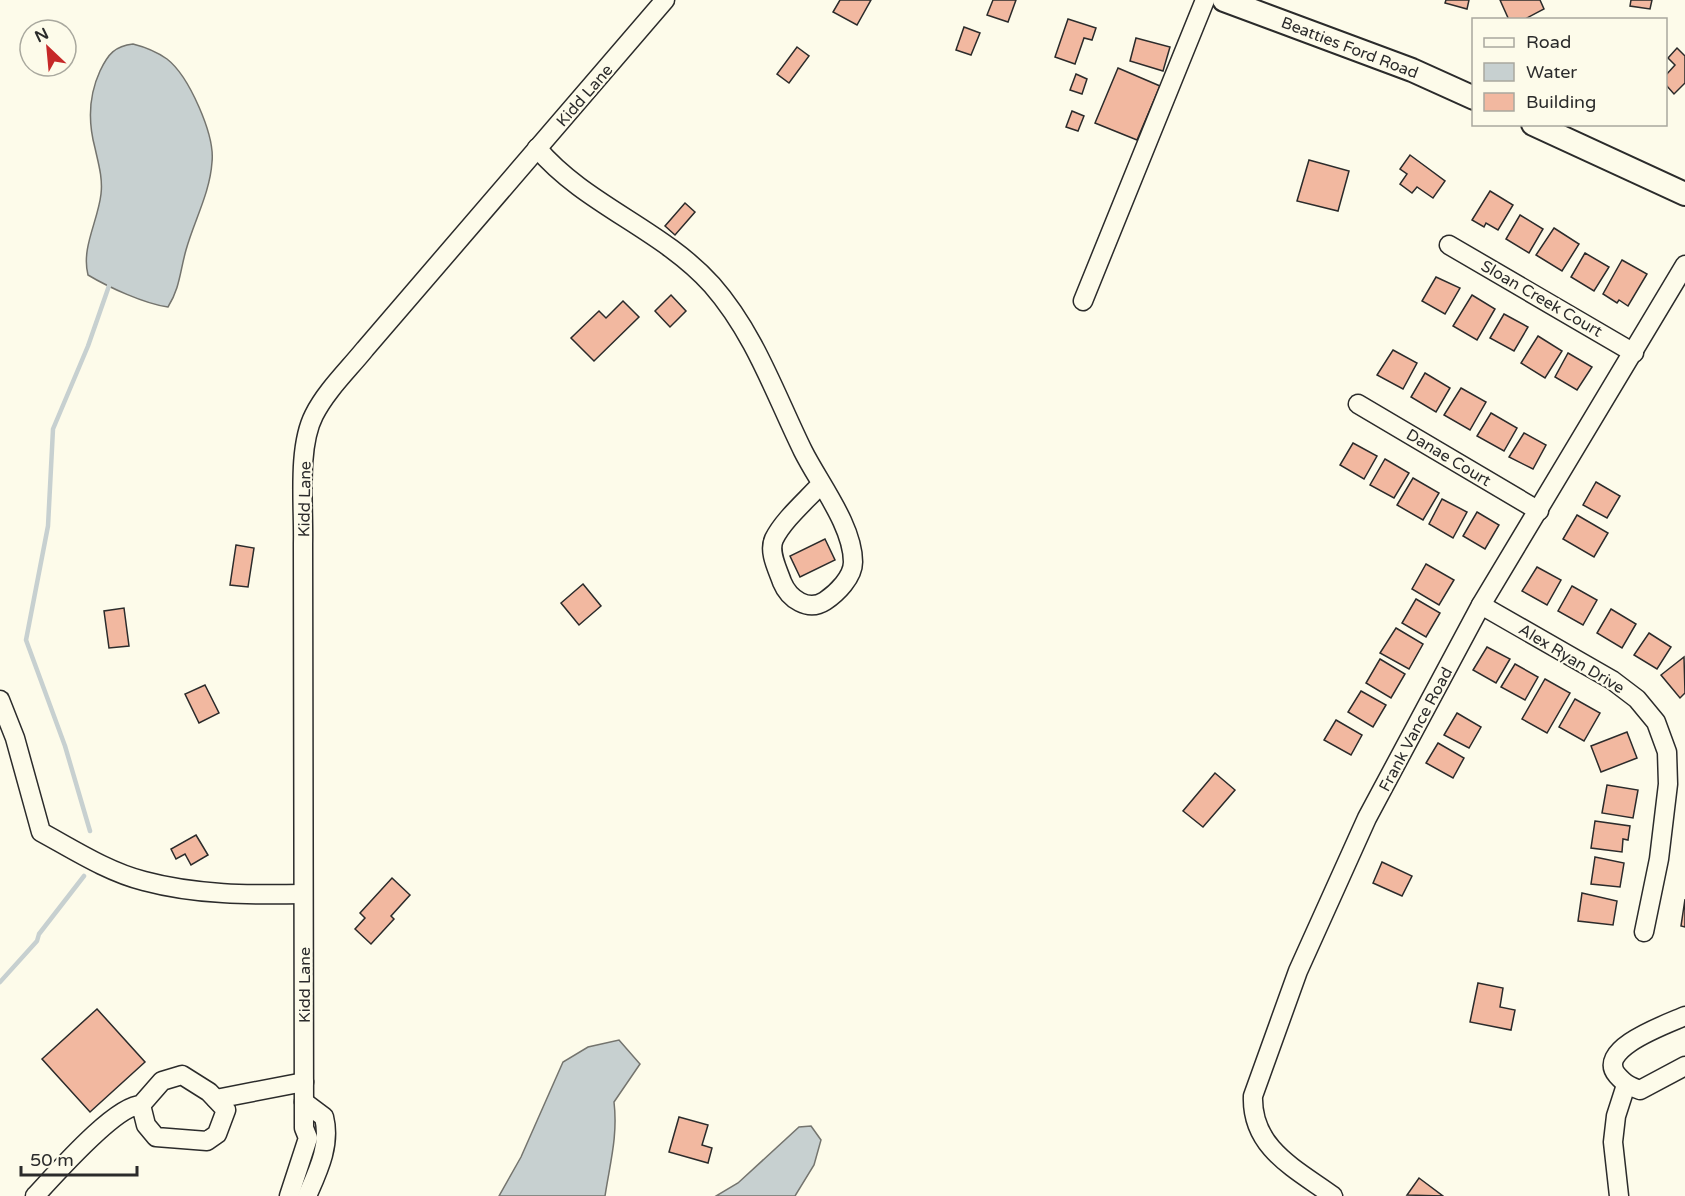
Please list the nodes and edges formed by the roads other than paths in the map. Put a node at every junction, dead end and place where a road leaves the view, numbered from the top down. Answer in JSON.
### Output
{"nodes":[{"id":1,"x":665,"y":0,"type":"edge"},
{"id":2,"x":1205,"y":0,"type":"edge"},
{"id":3,"x":1224,"y":0,"type":"edge"},
{"id":4,"x":1472,"y":98,"type":"edge"},
{"id":5,"x":1537,"y":126,"type":"edge"},
{"id":6,"x":537,"y":148,"type":"junction"},
{"id":7,"x":1685,"y":194,"type":"edge"},
{"id":8,"x":1449,"y":245,"type":"dead end"},
{"id":9,"x":1685,"y":265,"type":"edge"},
{"id":10,"x":1083,"y":301,"type":"dead end"},
{"id":11,"x":1634,"y":353,"type":"junction"},
{"id":12,"x":1358,"y":404,"type":"dead end"},
{"id":13,"x":821,"y":483,"type":"junction"},
{"id":14,"x":1539,"y":511,"type":"junction"},
{"id":15,"x":1482,"y":605,"type":"junction"},
{"id":16,"x":0,"y":700,"type":"edge"},
{"id":17,"x":303,"y":894,"type":"junction"},
{"id":18,"x":1644,"y":932,"type":"dead end"},
{"id":19,"x":1685,"y":1016,"type":"edge"},
{"id":20,"x":1685,"y":1066,"type":"edge"},
{"id":21,"x":304,"y":1082,"type":"junction"},
{"id":22,"x":1626,"y":1085,"type":"junction"},
{"id":23,"x":216,"y":1099,"type":"junction"},
{"id":24,"x":304,"y":1102,"type":"junction"},
{"id":25,"x":141,"y":1105,"type":"junction"},
{"id":26,"x":35,"y":1196,"type":"edge"},
{"id":27,"x":289,"y":1196,"type":"edge"},
{"id":28,"x":307,"y":1196,"type":"edge"},
{"id":29,"x":1333,"y":1196,"type":"edge"},
{"id":30,"x":1619,"y":1196,"type":"edge"}],
"edges":[{"from":1,"to":6,"type":"street","name":"Kidd Lane"},
{"from":2,"to":10,"type":"street"},
{"from":3,"to":4,"type":"main road","name":"Beatties Ford Road"},
{"from":5,"to":7,"type":"main road"},
{"from":6,"to":13,"type":"street"},
{"from":6,"to":17,"type":"street","name":"Kidd Lane"},
{"from":8,"to":11,"type":"street","name":"Sloan Creek Court"},
{"from":9,"to":11,"type":"street","name":"Frank Vance Road"},
{"from":11,"to":14,"type":"street","name":"Frank Vance Road"},
{"from":12,"to":14,"type":"street","name":"Danae Court"},
{"from":13,"to":13,"type":"street"},
{"from":14,"to":15,"type":"street","name":"Frank Vance Road"},
{"from":15,"to":18,"type":"street","name":"Alex Ryan Drive"},
{"from":15,"to":29,"type":"street","name":"Frank Vance Road"},
{"from":16,"to":17,"type":"street"},
{"from":17,"to":21,"type":"street","name":"Kidd Lane"},
{"from":19,"to":22,"type":"street"},
{"from":20,"to":22,"type":"street"},
{"from":21,"to":23,"type":"street"},
{"from":21,"to":24,"type":"street","name":"Kidd Lane"},
{"from":22,"to":30,"type":"street"},
{"from":23,"to":25,"type":"street"},
{"from":23,"to":25,"type":"street"},
{"from":24,"to":27,"type":"street","name":"Kidd Lane"},
{"from":24,"to":28,"type":"street"},
{"from":25,"to":26,"type":"street"}]}
